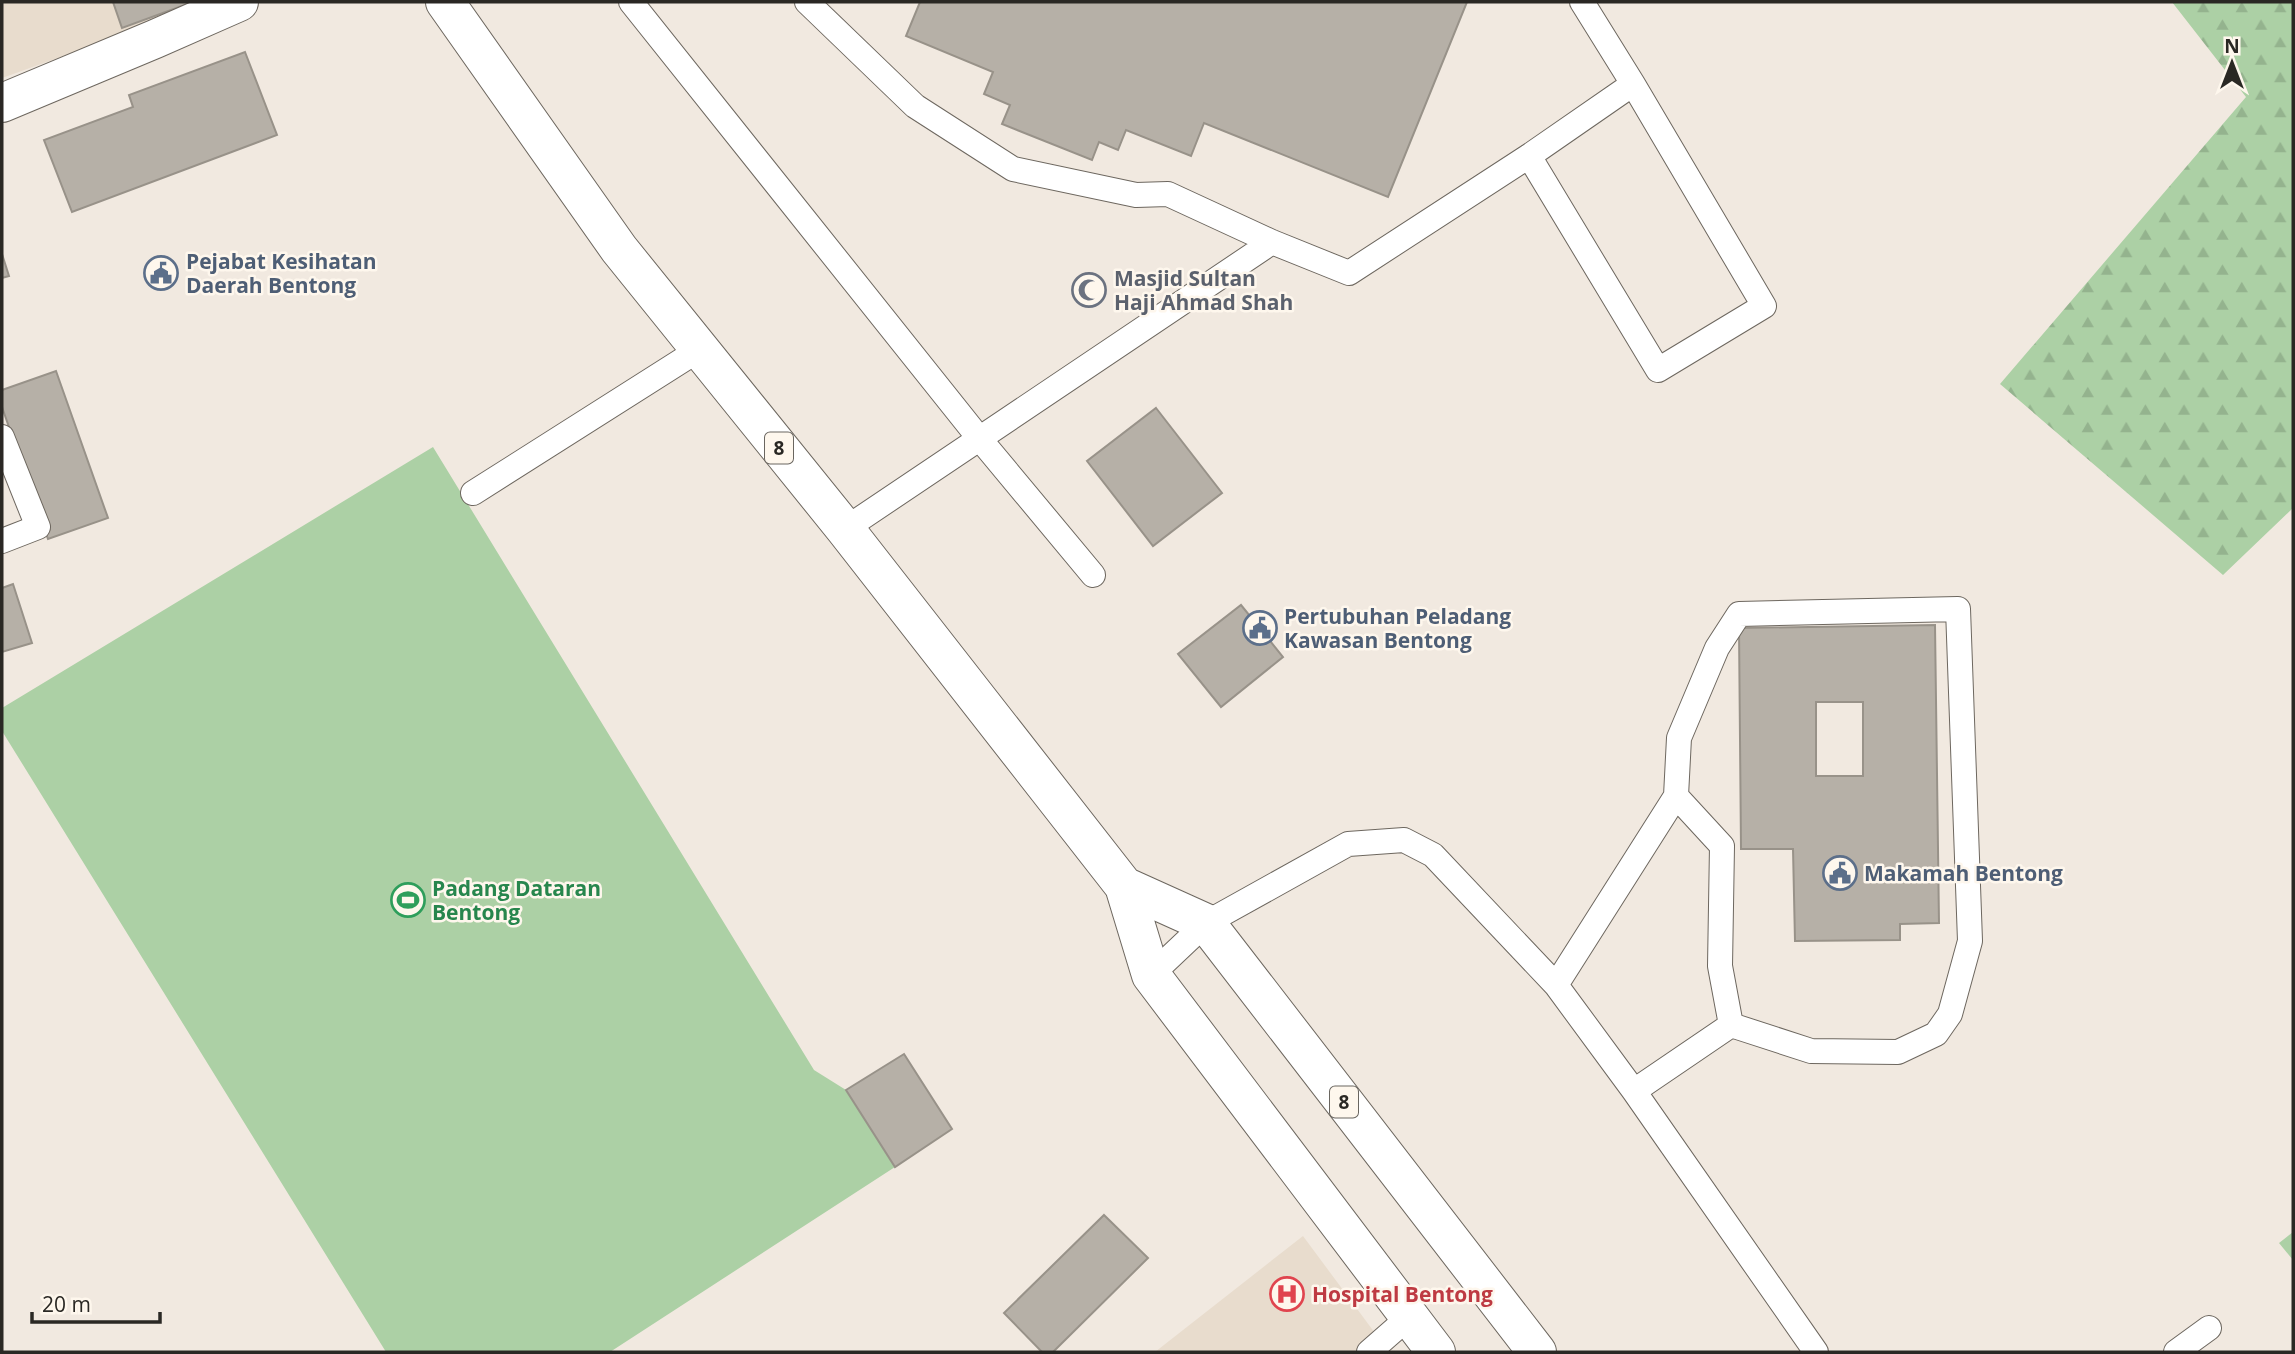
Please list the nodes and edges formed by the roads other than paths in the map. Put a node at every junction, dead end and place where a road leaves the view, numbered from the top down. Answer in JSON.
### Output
{"nodes":[{"id":1,"x":239,"y":2,"type":"edge"},
{"id":2,"x":445,"y":2,"type":"edge"},
{"id":3,"x":631,"y":2,"type":"edge"},
{"id":4,"x":807,"y":2,"type":"edge"},
{"id":5,"x":1582,"y":2,"type":"edge"},
{"id":6,"x":1633,"y":84,"type":"junction"},
{"id":7,"x":2,"y":103,"type":"edge"},
{"id":8,"x":1530,"y":156,"type":"junction"},
{"id":9,"x":1272,"y":242,"type":"junction"},
{"id":10,"x":700,"y":349,"type":"junction"},
{"id":11,"x":2,"y":437,"type":"edge"},
{"id":12,"x":979,"y":438,"type":"junction"},
{"id":13,"x":473,"y":493,"type":"dead end"},
{"id":14,"x":845,"y":529,"type":"junction"},
{"id":15,"x":2,"y":541,"type":"edge"},
{"id":16,"x":1093,"y":575,"type":"dead end"},
{"id":17,"x":1676,"y":796,"type":"junction"},
{"id":18,"x":1124,"y":886,"type":"junction"},
{"id":19,"x":1206,"y":923,"type":"junction"},
{"id":20,"x":1151,"y":975,"type":"junction"},
{"id":21,"x":1556,"y":985,"type":"junction"},
{"id":22,"x":1731,"y":1025,"type":"junction"},
{"id":23,"x":1634,"y":1091,"type":"junction"},
{"id":24,"x":1409,"y":1317,"type":"junction"},
{"id":25,"x":2209,"y":1328,"type":"dead end"},
{"id":26,"x":1369,"y":1352,"type":"edge"},
{"id":27,"x":1436,"y":1352,"type":"edge"},
{"id":28,"x":1537,"y":1352,"type":"edge"},
{"id":29,"x":1816,"y":1352,"type":"edge"},
{"id":30,"x":2176,"y":1352,"type":"edge"}],
"edges":[{"from":1,"to":7,"type":"main road"},
{"from":2,"to":10,"type":"main road","number":"8"},
{"from":3,"to":12,"type":"lane"},
{"from":4,"to":9,"type":"lane"},
{"from":5,"to":6,"type":"lane"},
{"from":6,"to":8,"type":"lane"},
{"from":6,"to":8,"type":"lane"},
{"from":8,"to":9,"type":"lane"},
{"from":9,"to":12,"type":"lane"},
{"from":10,"to":13,"type":"lane"},
{"from":10,"to":14,"type":"main road","number":"8"},
{"from":11,"to":15,"type":"lane"},
{"from":12,"to":14,"type":"lane"},
{"from":12,"to":16,"type":"lane"},
{"from":14,"to":18,"type":"main road","number":"8"},
{"from":17,"to":21,"type":"lane"},
{"from":17,"to":22,"type":"lane"},
{"from":17,"to":22,"type":"lane"},
{"from":18,"to":19,"type":"main road","number":"8"},
{"from":18,"to":20,"type":"main road","number":"8"},
{"from":19,"to":20,"type":"lane"},
{"from":19,"to":21,"type":"lane"},
{"from":19,"to":28,"type":"main road","number":"8"},
{"from":20,"to":24,"type":"main road","number":"8"},
{"from":21,"to":23,"type":"lane"},
{"from":22,"to":23,"type":"lane"},
{"from":23,"to":29,"type":"lane"},
{"from":24,"to":26,"type":"lane"},
{"from":24,"to":27,"type":"main road","number":"8"},
{"from":25,"to":30,"type":"lane"}]}
